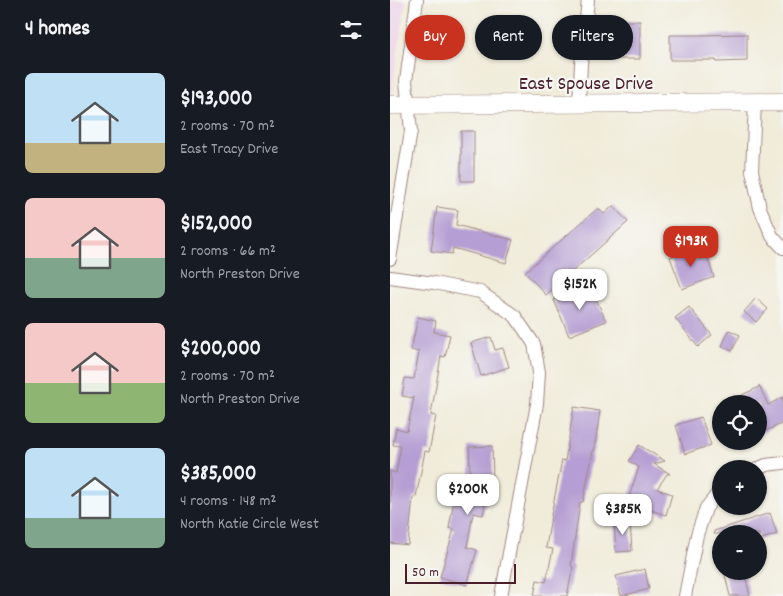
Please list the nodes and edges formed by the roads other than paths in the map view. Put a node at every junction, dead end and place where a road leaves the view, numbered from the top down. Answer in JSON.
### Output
{"nodes":[{"id":1,"x":417,"y":0,"type":"edge"},
{"id":2,"x":588,"y":0,"type":"edge"},
{"id":3,"x":755,"y":102,"type":"junction"},
{"id":4,"x":783,"y":102,"type":"edge"},
{"id":5,"x":579,"y":103,"type":"junction"},
{"id":6,"x":390,"y":105,"type":"edge"},
{"id":7,"x":408,"y":105,"type":"junction"},
{"id":8,"x":783,"y":248,"type":"edge"},
{"id":9,"x":390,"y":260,"type":"edge"},
{"id":10,"x":390,"y":278,"type":"edge"},
{"id":11,"x":783,"y":463,"type":"edge"},
{"id":12,"x":767,"y":465,"type":"edge"},
{"id":13,"x":712,"y":500,"type":"edge"},
{"id":14,"x":500,"y":596,"type":"edge"},
{"id":15,"x":685,"y":596,"type":"edge"}],
"edges":[{"from":1,"to":7,"type":"street"},
{"from":2,"to":5,"type":"street"},
{"from":3,"to":4,"type":"street","name":"East Spouse Drive"},
{"from":3,"to":5,"type":"street","name":"East Spouse Drive"},
{"from":3,"to":8,"type":"street"},
{"from":5,"to":7,"type":"street","name":"East Spouse Drive"},
{"from":6,"to":7,"type":"street","name":"East Spouse Drive"},
{"from":7,"to":9,"type":"street"},
{"from":10,"to":14,"type":"street"},
{"from":11,"to":12,"type":"street"},
{"from":13,"to":15,"type":"street"}]}
